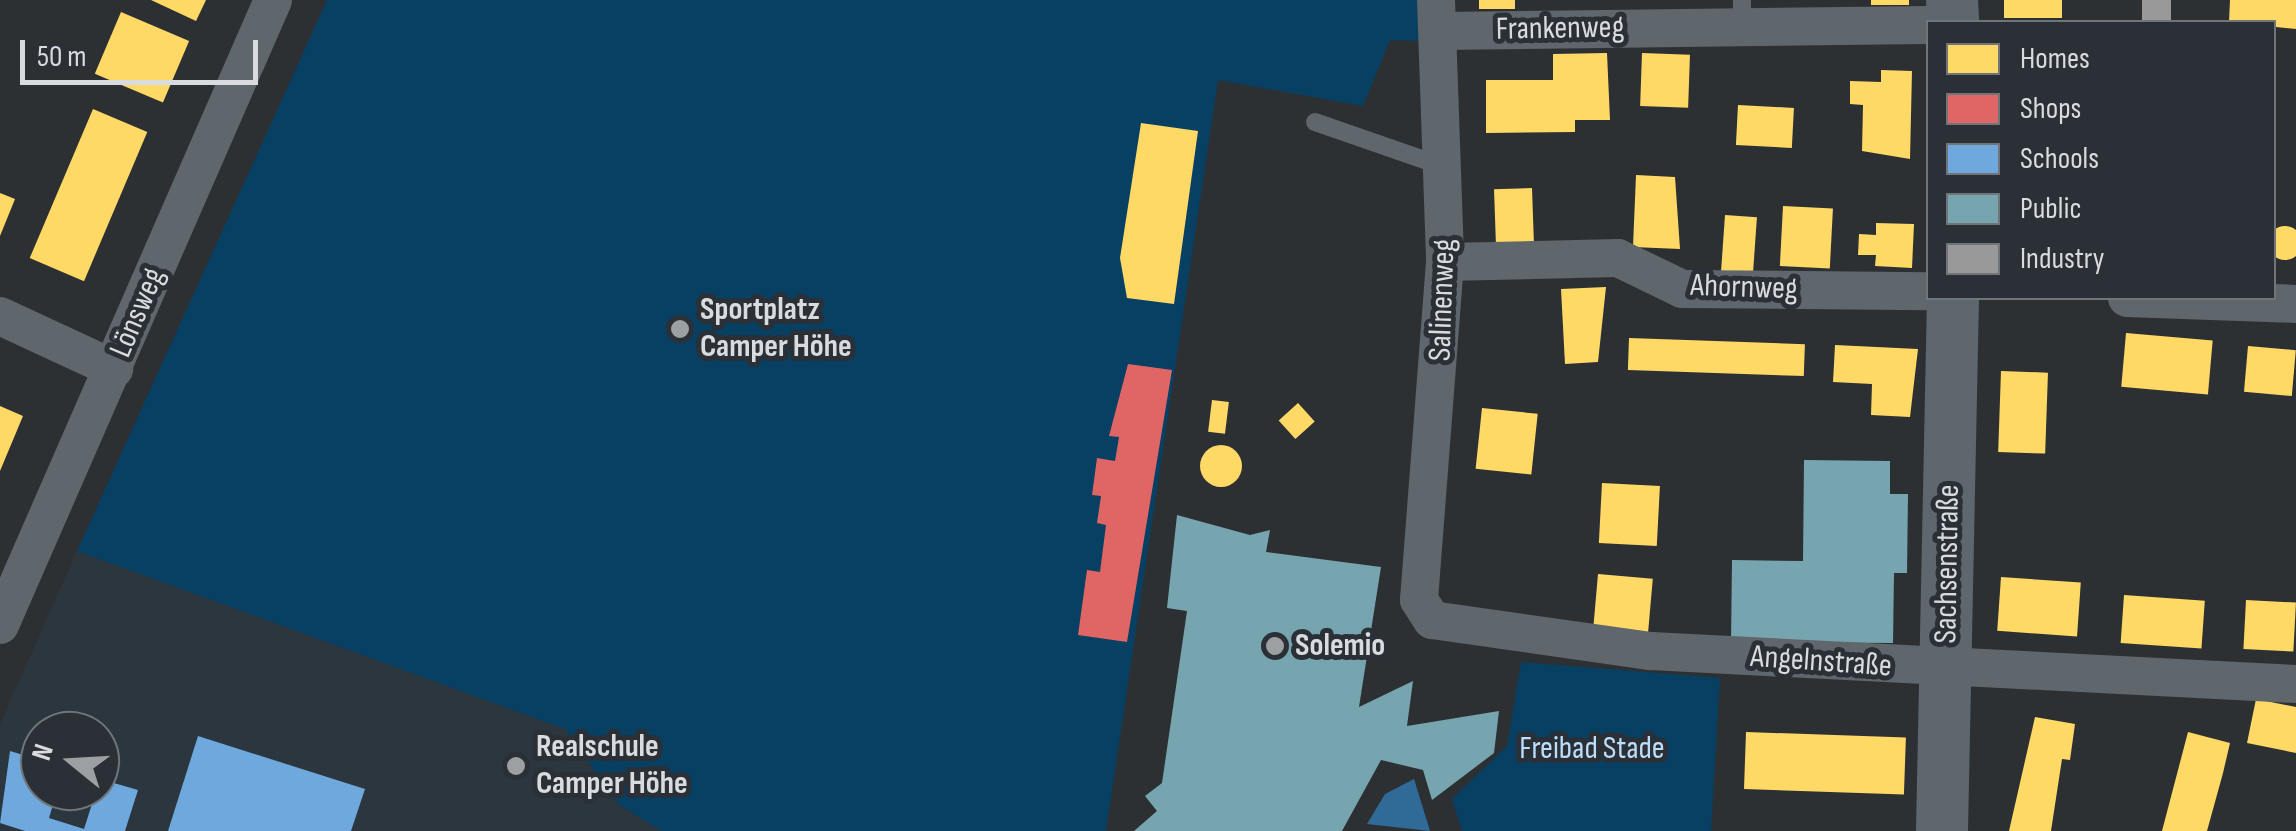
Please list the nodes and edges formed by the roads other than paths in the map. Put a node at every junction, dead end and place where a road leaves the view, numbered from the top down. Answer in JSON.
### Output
{"nodes":[{"id":1,"x":273,"y":0,"type":"edge"},
{"id":2,"x":1742,"y":13,"type":"edge"},
{"id":3,"x":1437,"y":16,"type":"edge"},
{"id":4,"x":1926,"y":25,"type":"edge"},
{"id":5,"x":1314,"y":122,"type":"dead end"},
{"id":6,"x":1445,"y":167,"type":"junction"},
{"id":7,"x":1445,"y":262,"type":"junction"},
{"id":8,"x":1926,"y":291,"type":"edge"},
{"id":9,"x":1953,"y":300,"type":"edge"},
{"id":10,"x":2183,"y":300,"type":"edge"},
{"id":11,"x":2296,"y":304,"type":"edge"},
{"id":12,"x":0,"y":316,"type":"edge"},
{"id":13,"x":114,"y":369,"type":"junction"},
{"id":14,"x":1420,"y":600,"type":"joint"},
{"id":15,"x":0,"y":625,"type":"edge"},
{"id":16,"x":1946,"y":670,"type":"junction"},
{"id":17,"x":2296,"y":684,"type":"edge"},
{"id":18,"x":1942,"y":831,"type":"edge"}],
"edges":[{"from":1,"to":13,"type":"street","name":"Lönsweg"},
{"from":2,"to":3,"type":"street","name":"Frankenweg"},
{"from":2,"to":4,"type":"street","name":"Frankenweg"},
{"from":3,"to":6,"type":"street","name":"Salinenweg"},
{"from":5,"to":6,"type":"lane"},
{"from":6,"to":7,"type":"street","name":"Salinenweg"},
{"from":7,"to":8,"type":"street","name":"Ahornweg"},
{"from":7,"to":14,"type":"street","name":"Salinenweg"},
{"from":9,"to":16,"type":"street","name":"Sachsenstraße"},
{"from":10,"to":11,"type":"street"},
{"from":12,"to":13,"type":"street"},
{"from":13,"to":15,"type":"street","name":"Lönsweg"},
{"from":14,"to":16,"type":"street","name":"Angelnstraße"},
{"from":16,"to":17,"type":"street","name":"Angelnstraße"},
{"from":16,"to":18,"type":"street","name":"Sachsenstraße"}]}
